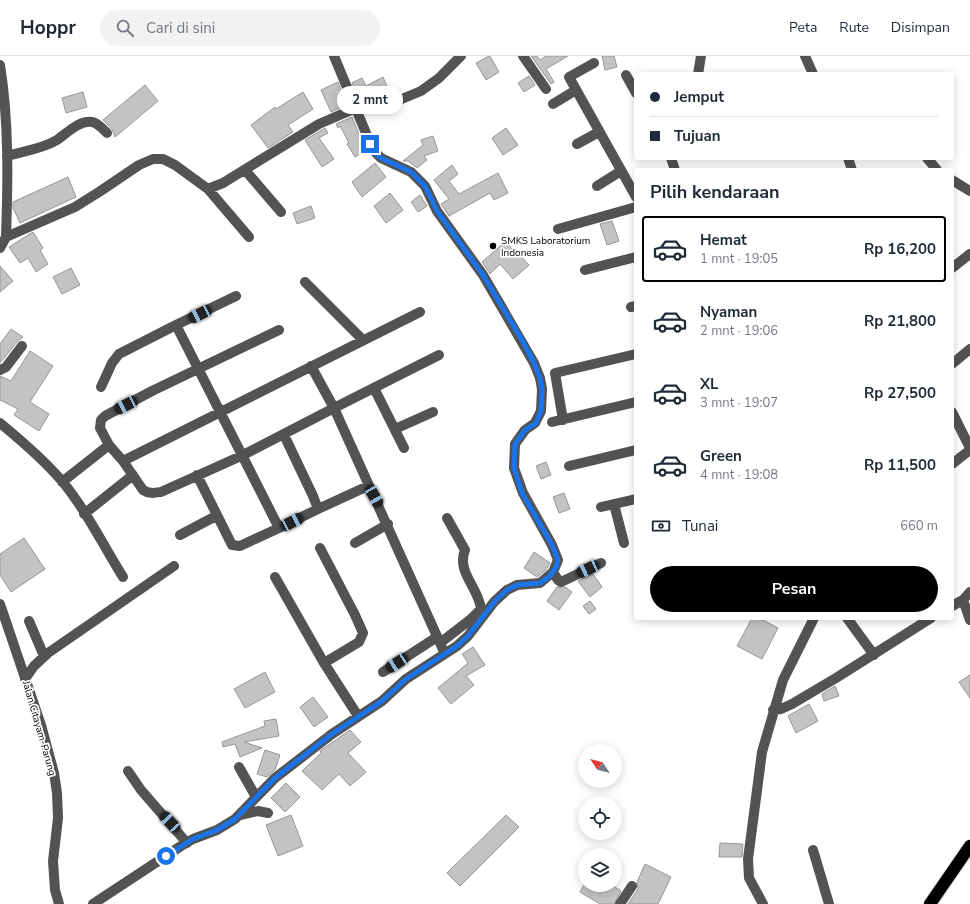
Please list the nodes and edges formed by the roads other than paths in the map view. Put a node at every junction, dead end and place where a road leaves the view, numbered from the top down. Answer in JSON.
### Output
{"nodes":[{"id":1,"x":334,"y":56,"type":"edge"},
{"id":2,"x":461,"y":56,"type":"edge"},
{"id":3,"x":523,"y":56,"type":"edge"},
{"id":4,"x":701,"y":56,"type":"edge"},
{"id":5,"x":804,"y":56,"type":"edge"},
{"id":6,"x":594,"y":63,"type":"dead end"},
{"id":7,"x":0,"y":65,"type":"edge"},
{"id":8,"x":698,"y":72,"type":"edge"},
{"id":9,"x":812,"y":72,"type":"edge"},
{"id":10,"x":626,"y":75,"type":"dead end"},
{"id":11,"x":546,"y":89,"type":"dead end"},
{"id":12,"x":634,"y":89,"type":"edge"},
{"id":13,"x":576,"y":90,"type":"junction"},
{"id":14,"x":553,"y":104,"type":"dead end"},
{"id":15,"x":356,"y":108,"type":"junction"},
{"id":16,"x":600,"y":132,"type":"junction"},
{"id":17,"x":107,"y":133,"type":"dead end"},
{"id":18,"x":577,"y":144,"type":"dead end"},
{"id":19,"x":7,"y":156,"type":"junction"},
{"id":20,"x":929,"y":160,"type":"edge"},
{"id":21,"x":935,"y":168,"type":"edge"},
{"id":22,"x":245,"y":170,"type":"junction"},
{"id":23,"x":622,"y":171,"type":"junction"},
{"id":24,"x":954,"y":181,"type":"edge"},
{"id":25,"x":597,"y":186,"type":"dead end"},
{"id":26,"x":208,"y":190,"type":"junction"},
{"id":27,"x":970,"y":191,"type":"edge"},
{"id":28,"x":634,"y":193,"type":"edge"},
{"id":29,"x":634,"y":208,"type":"edge"},
{"id":30,"x":281,"y":212,"type":"dead end"},
{"id":31,"x":558,"y":229,"type":"dead end"},
{"id":32,"x":6,"y":237,"type":"junction"},
{"id":33,"x":249,"y":237,"type":"dead end"},
{"id":34,"x":0,"y":248,"type":"edge"},
{"id":35,"x":970,"y":254,"type":"edge"},
{"id":36,"x":634,"y":258,"type":"edge"},
{"id":37,"x":954,"y":266,"type":"edge"},
{"id":38,"x":585,"y":270,"type":"dead end"},
{"id":39,"x":304,"y":282,"type":"dead end"},
{"id":40,"x":236,"y":296,"type":"dead end"},
{"id":41,"x":420,"y":312,"type":"dead end"},
{"id":42,"x":176,"y":325,"type":"junction"},
{"id":43,"x":279,"y":330,"type":"dead end"},
{"id":44,"x":363,"y":340,"type":"junction"},
{"id":45,"x":22,"y":346,"type":"dead end"},
{"id":46,"x":970,"y":348,"type":"edge"},
{"id":47,"x":634,"y":354,"type":"edge"},
{"id":48,"x":439,"y":355,"type":"dead end"},
{"id":49,"x":954,"y":362,"type":"edge"},
{"id":50,"x":311,"y":366,"type":"junction"},
{"id":51,"x":198,"y":369,"type":"junction"},
{"id":52,"x":0,"y":370,"type":"edge"},
{"id":53,"x":101,"y":387,"type":"dead end"},
{"id":54,"x":374,"y":388,"type":"junction"},
{"id":55,"x":634,"y":402,"type":"edge"},
{"id":56,"x":334,"y":408,"type":"junction"},
{"id":57,"x":220,"y":412,"type":"junction"},
{"id":58,"x":433,"y":412,"type":"dead end"},
{"id":59,"x":954,"y":416,"type":"edge"},
{"id":60,"x":563,"y":420,"type":"junction"},
{"id":61,"x":552,"y":422,"type":"dead end"},
{"id":62,"x":0,"y":423,"type":"edge"},
{"id":63,"x":395,"y":429,"type":"junction"},
{"id":64,"x":284,"y":435,"type":"junction"},
{"id":65,"x":109,"y":446,"type":"junction"},
{"id":66,"x":970,"y":446,"type":"edge"},
{"id":67,"x":404,"y":448,"type":"dead end"},
{"id":68,"x":634,"y":450,"type":"edge"},
{"id":69,"x":241,"y":456,"type":"junction"},
{"id":70,"x":123,"y":461,"type":"junction"},
{"id":71,"x":954,"y":462,"type":"edge"},
{"id":72,"x":569,"y":466,"type":"dead end"},
{"id":73,"x":133,"y":475,"type":"junction"},
{"id":74,"x":197,"y":475,"type":"junction"},
{"id":75,"x":62,"y":482,"type":"junction"},
{"id":76,"x":368,"y":486,"type":"junction"},
{"id":77,"x":634,"y":499,"type":"edge"},
{"id":78,"x":614,"y":504,"type":"junction"},
{"id":79,"x":601,"y":507,"type":"dead end"},
{"id":80,"x":318,"y":508,"type":"junction"},
{"id":81,"x":84,"y":514,"type":"junction"},
{"id":82,"x":216,"y":516,"type":"junction"},
{"id":83,"x":447,"y":518,"type":"dead end"},
{"id":84,"x":388,"y":524,"type":"junction"},
{"id":85,"x":279,"y":528,"type":"junction"},
{"id":86,"x":180,"y":535,"type":"dead end"},
{"id":87,"x":355,"y":543,"type":"dead end"},
{"id":88,"x":624,"y":543,"type":"dead end"},
{"id":89,"x":320,"y":548,"type":"dead end"},
{"id":90,"x":602,"y":563,"type":"dead end"},
{"id":91,"x":174,"y":566,"type":"dead end"},
{"id":92,"x":553,"y":572,"type":"junction"},
{"id":93,"x":122,"y":577,"type":"dead end"},
{"id":94,"x":275,"y":577,"type":"dead end"},
{"id":95,"x":970,"y":592,"type":"edge"},
{"id":96,"x":963,"y":600,"type":"junction"},
{"id":97,"x":0,"y":604,"type":"edge"},
{"id":98,"x":954,"y":605,"type":"edge"},
{"id":99,"x":813,"y":620,"type":"edge"},
{"id":100,"x":848,"y":620,"type":"edge"},
{"id":101,"x":928,"y":620,"type":"edge"},
{"id":102,"x":970,"y":620,"type":"edge"},
{"id":103,"x":29,"y":621,"type":"dead end"},
{"id":104,"x":438,"y":640,"type":"junction"},
{"id":105,"x":445,"y":654,"type":"junction"},
{"id":106,"x":874,"y":655,"type":"junction"},
{"id":107,"x":44,"y":656,"type":"junction"},
{"id":108,"x":324,"y":663,"type":"junction"},
{"id":109,"x":383,"y":672,"type":"dead end"},
{"id":110,"x":25,"y":679,"type":"junction"},
{"id":111,"x":773,"y":710,"type":"junction"},
{"id":112,"x":358,"y":716,"type":"junction"},
{"id":113,"x":239,"y":767,"type":"dead end"},
{"id":114,"x":128,"y":771,"type":"dead end"},
{"id":115,"x":256,"y":797,"type":"junction"},
{"id":116,"x":268,"y":813,"type":"dead end"},
{"id":117,"x":240,"y":815,"type":"junction"},
{"id":118,"x":187,"y":843,"type":"junction"},
{"id":119,"x":970,"y":846,"type":"edge"},
{"id":120,"x":813,"y":850,"type":"dead end"},
{"id":121,"x":632,"y":886,"type":"dead end"},
{"id":122,"x":59,"y":904,"type":"edge"},
{"id":123,"x":93,"y":904,"type":"edge"},
{"id":124,"x":620,"y":904,"type":"edge"},
{"id":125,"x":764,"y":904,"type":"edge"},
{"id":126,"x":829,"y":904,"type":"edge"},
{"id":127,"x":930,"y":904,"type":"edge"}],
"edges":[{"from":1,"to":15,"type":"street"},
{"from":2,"to":15,"type":"street"},
{"from":3,"to":11,"type":"street"},
{"from":4,"to":8,"type":"street"},
{"from":5,"to":9,"type":"street"},
{"from":6,"to":13,"type":"street"},
{"from":7,"to":19,"type":"street"},
{"from":10,"to":12,"type":"street"},
{"from":13,"to":14,"type":"street"},
{"from":13,"to":16,"type":"street"},
{"from":15,"to":22,"type":"street"},
{"from":15,"to":92,"type":"street"},
{"from":16,"to":18,"type":"street"},
{"from":16,"to":23,"type":"street"},
{"from":17,"to":19,"type":"street"},
{"from":19,"to":32,"type":"street"},
{"from":20,"to":21,"type":"street"},
{"from":22,"to":26,"type":"street"},
{"from":22,"to":30,"type":"street"},
{"from":23,"to":25,"type":"street"},
{"from":23,"to":28,"type":"street"},
{"from":24,"to":27,"type":"street"},
{"from":26,"to":32,"type":"street"},
{"from":26,"to":33,"type":"street"},
{"from":29,"to":31,"type":"street"},
{"from":32,"to":34,"type":"street"},
{"from":35,"to":37,"type":"street"},
{"from":36,"to":38,"type":"street"},
{"from":39,"to":44,"type":"street"},
{"from":40,"to":42,"type":"street"},
{"from":41,"to":44,"type":"street"},
{"from":42,"to":51,"type":"street"},
{"from":42,"to":53,"type":"street"},
{"from":43,"to":51,"type":"street"},
{"from":44,"to":50,"type":"street"},
{"from":45,"to":52,"type":"street"},
{"from":46,"to":49,"type":"street"},
{"from":47,"to":60,"type":"street"},
{"from":48,"to":54,"type":"street"},
{"from":50,"to":56,"type":"street"},
{"from":50,"to":57,"type":"street"},
{"from":51,"to":57,"type":"street"},
{"from":51,"to":65,"type":"street"},
{"from":54,"to":56,"type":"street"},
{"from":54,"to":63,"type":"street"},
{"from":55,"to":60,"type":"street"},
{"from":56,"to":64,"type":"street"},
{"from":56,"to":76,"type":"street"},
{"from":57,"to":69,"type":"street"},
{"from":57,"to":70,"type":"street"},
{"from":58,"to":63,"type":"street"},
{"from":59,"to":66,"type":"street"},
{"from":60,"to":61,"type":"street"},
{"from":62,"to":75,"type":"street"},
{"from":63,"to":67,"type":"street"},
{"from":64,"to":69,"type":"street"},
{"from":64,"to":80,"type":"street"},
{"from":65,"to":70,"type":"street"},
{"from":65,"to":75,"type":"street"},
{"from":66,"to":71,"type":"street"},
{"from":68,"to":72,"type":"street"},
{"from":69,"to":74,"type":"street"},
{"from":69,"to":85,"type":"street"},
{"from":70,"to":73,"type":"street"},
{"from":73,"to":74,"type":"street"},
{"from":73,"to":81,"type":"street"},
{"from":74,"to":82,"type":"street"},
{"from":75,"to":81,"type":"street"},
{"from":76,"to":80,"type":"street"},
{"from":76,"to":84,"type":"street"},
{"from":77,"to":78,"type":"street"},
{"from":78,"to":79,"type":"street"},
{"from":78,"to":88,"type":"street"},
{"from":80,"to":85,"type":"street"},
{"from":81,"to":93,"type":"street"},
{"from":82,"to":85,"type":"street"},
{"from":82,"to":86,"type":"street"},
{"from":83,"to":104,"type":"street"},
{"from":84,"to":87,"type":"street"},
{"from":84,"to":104,"type":"street"},
{"from":89,"to":108,"type":"street"},
{"from":90,"to":92,"type":"street"},
{"from":91,"to":107,"type":"street"},
{"from":92,"to":105,"type":"street"},
{"from":94,"to":108,"type":"street"},
{"from":95,"to":96,"type":"street"},
{"from":96,"to":98,"type":"street"},
{"from":96,"to":102,"type":"street"},
{"from":97,"to":110,"type":"street","name":"Jalan Citayam-Parung"},
{"from":99,"to":111,"type":"street"},
{"from":100,"to":106,"type":"street"},
{"from":101,"to":106,"type":"street"},
{"from":103,"to":107,"type":"street"},
{"from":104,"to":105,"type":"street"},
{"from":104,"to":109,"type":"street"},
{"from":105,"to":112,"type":"street"},
{"from":106,"to":111,"type":"street"},
{"from":107,"to":110,"type":"street"},
{"from":108,"to":112,"type":"street"},
{"from":110,"to":122,"type":"street","name":"Jalan Citayam-Parung"},
{"from":111,"to":125,"type":"street"},
{"from":112,"to":115,"type":"street"},
{"from":113,"to":115,"type":"street"},
{"from":114,"to":118,"type":"street"},
{"from":115,"to":117,"type":"street"},
{"from":116,"to":117,"type":"street"},
{"from":117,"to":118,"type":"street"},
{"from":118,"to":123,"type":"street"},
{"from":119,"to":127,"type":"highway"},
{"from":120,"to":126,"type":"street"},
{"from":121,"to":124,"type":"street"}]}
